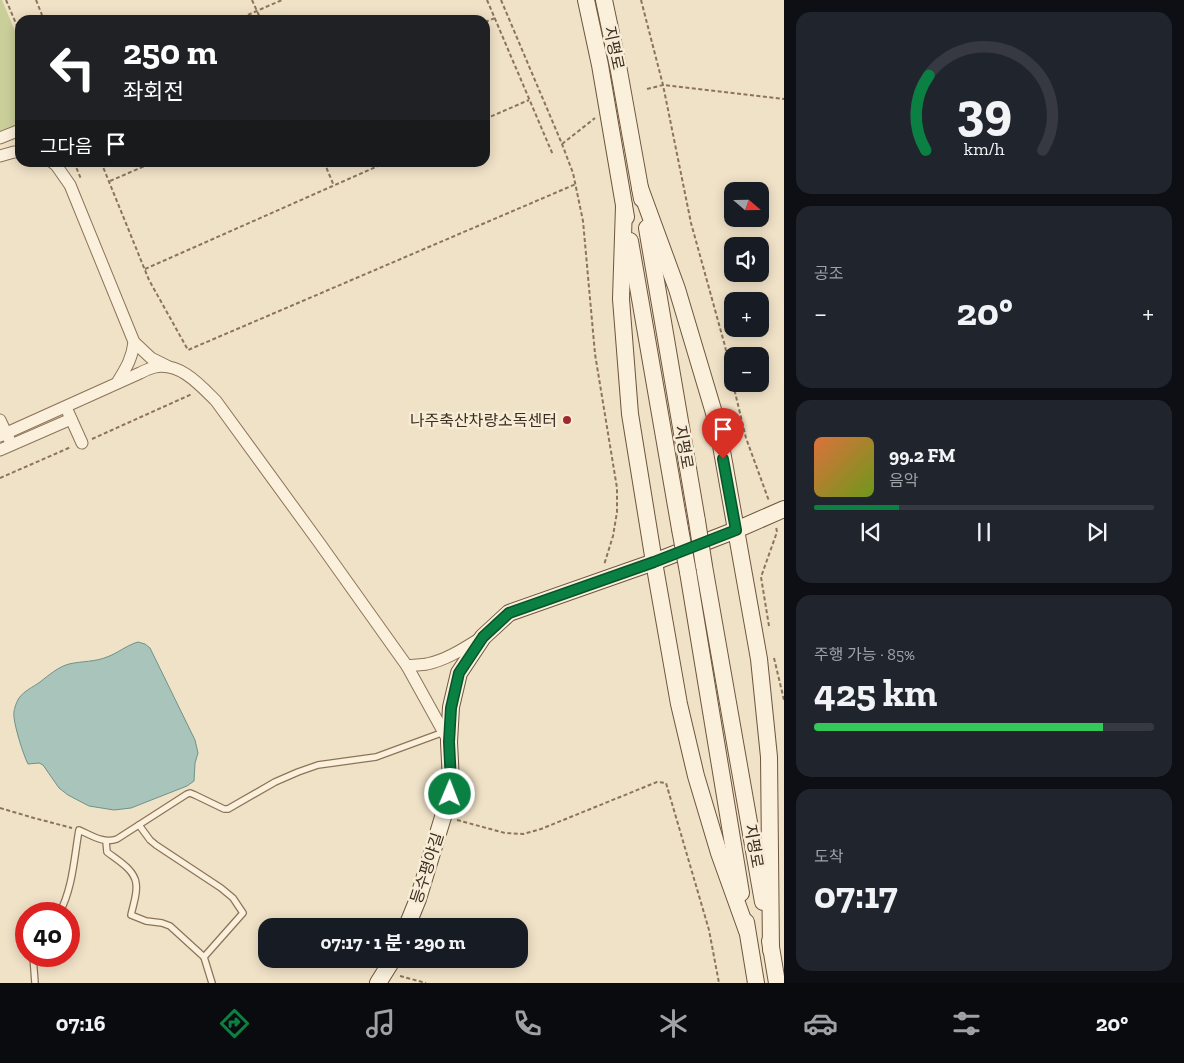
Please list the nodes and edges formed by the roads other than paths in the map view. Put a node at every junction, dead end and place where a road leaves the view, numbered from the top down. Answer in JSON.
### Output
{"nodes":[{"id":1,"x":586,"y":0,"type":"edge"},
{"id":2,"x":604,"y":0,"type":"edge"},
{"id":3,"x":15,"y":132,"type":"edge"},
{"id":4,"x":0,"y":138,"type":"edge"},
{"id":5,"x":15,"y":152,"type":"edge"},
{"id":6,"x":0,"y":156,"type":"edge"},
{"id":7,"x":57,"y":167,"type":"edge"},
{"id":8,"x":640,"y":188,"type":"junction"},
{"id":9,"x":624,"y":206,"type":"junction"},
{"id":10,"x":134,"y":342,"type":"junction"},
{"id":11,"x":171,"y":368,"type":"junction"},
{"id":12,"x":116,"y":383,"type":"junction"},
{"id":13,"x":66,"y":406,"type":"junction"},
{"id":14,"x":71,"y":419,"type":"junction"},
{"id":15,"x":0,"y":420,"type":"edge"},
{"id":16,"x":3,"y":435,"type":"edge"},
{"id":17,"x":82,"y":443,"type":"road end"},
{"id":18,"x":12,"y":445,"type":"junction"},
{"id":19,"x":0,"y":450,"type":"edge"},
{"id":20,"x":779,"y":511,"type":"edge"},
{"id":21,"x":736,"y":530,"type":"junction"},
{"id":22,"x":654,"y":562,"type":"junction"},
{"id":23,"x":483,"y":637,"type":"junction"},
{"id":24,"x":407,"y":666,"type":"junction"},
{"id":25,"x":446,"y":737,"type":"junction"},
{"id":26,"x":139,"y":825,"type":"junction"},
{"id":27,"x":106,"y":841,"type":"junction"},
{"id":28,"x":65,"y":902,"type":"edge"},
{"id":29,"x":410,"y":918,"type":"edge"},
{"id":30,"x":747,"y":931,"type":"junction"},
{"id":31,"x":771,"y":950,"type":"junction"},
{"id":32,"x":204,"y":957,"type":"junction"},
{"id":33,"x":34,"y":967,"type":"edge"},
{"id":34,"x":35,"y":983,"type":"edge"},
{"id":35,"x":212,"y":983,"type":"edge"},
{"id":36,"x":756,"y":983,"type":"edge"},
{"id":37,"x":777,"y":983,"type":"edge"}],
"edges":[{"from":1,"to":9,"type":"main road","name":"지평로"},
{"from":2,"to":8,"type":"main road","name":"지평로"},
{"from":3,"to":4,"type":"street"},
{"from":5,"to":6,"type":"street"},
{"from":7,"to":10,"type":"street"},
{"from":8,"to":21,"type":"main road"},
{"from":8,"to":31,"type":"main road","name":"지평로","bridge":true},
{"from":9,"to":22,"type":"main road"},
{"from":9,"to":30,"type":"main road","name":"지평로","bridge":true},
{"from":10,"to":11,"type":"street"},
{"from":10,"to":12,"type":"street"},
{"from":11,"to":12,"type":"street"},
{"from":11,"to":24,"type":"street"},
{"from":12,"to":13,"type":"street"},
{"from":13,"to":14,"type":"street"},
{"from":13,"to":16,"type":"street"},
{"from":14,"to":17,"type":"street"},
{"from":14,"to":18,"type":"street"},
{"from":15,"to":16,"type":"street"},
{"from":16,"to":18,"type":"street"},
{"from":18,"to":19,"type":"street"},
{"from":20,"to":21,"type":"main road","name":"등수평야길"},
{"from":21,"to":22,"type":"main road","name":"등수평야길"},
{"from":21,"to":31,"type":"main road"},
{"from":22,"to":23,"type":"main road","name":"등수평야길"},
{"from":22,"to":30,"type":"main road"},
{"from":23,"to":24,"type":"street"},
{"from":23,"to":25,"type":"main road","name":"등수평야길"},
{"from":24,"to":25,"type":"street"},
{"from":25,"to":26,"type":"lane"},
{"from":25,"to":29,"type":"main road","name":"등수평야길"},
{"from":26,"to":27,"type":"lane"},
{"from":26,"to":32,"type":"lane"},
{"from":27,"to":28,"type":"lane"},
{"from":27,"to":32,"type":"lane"},
{"from":30,"to":36,"type":"main road","name":"지평로"},
{"from":31,"to":37,"type":"main road","name":"지평로"},
{"from":32,"to":35,"type":"lane"},
{"from":33,"to":34,"type":"lane"}]}
